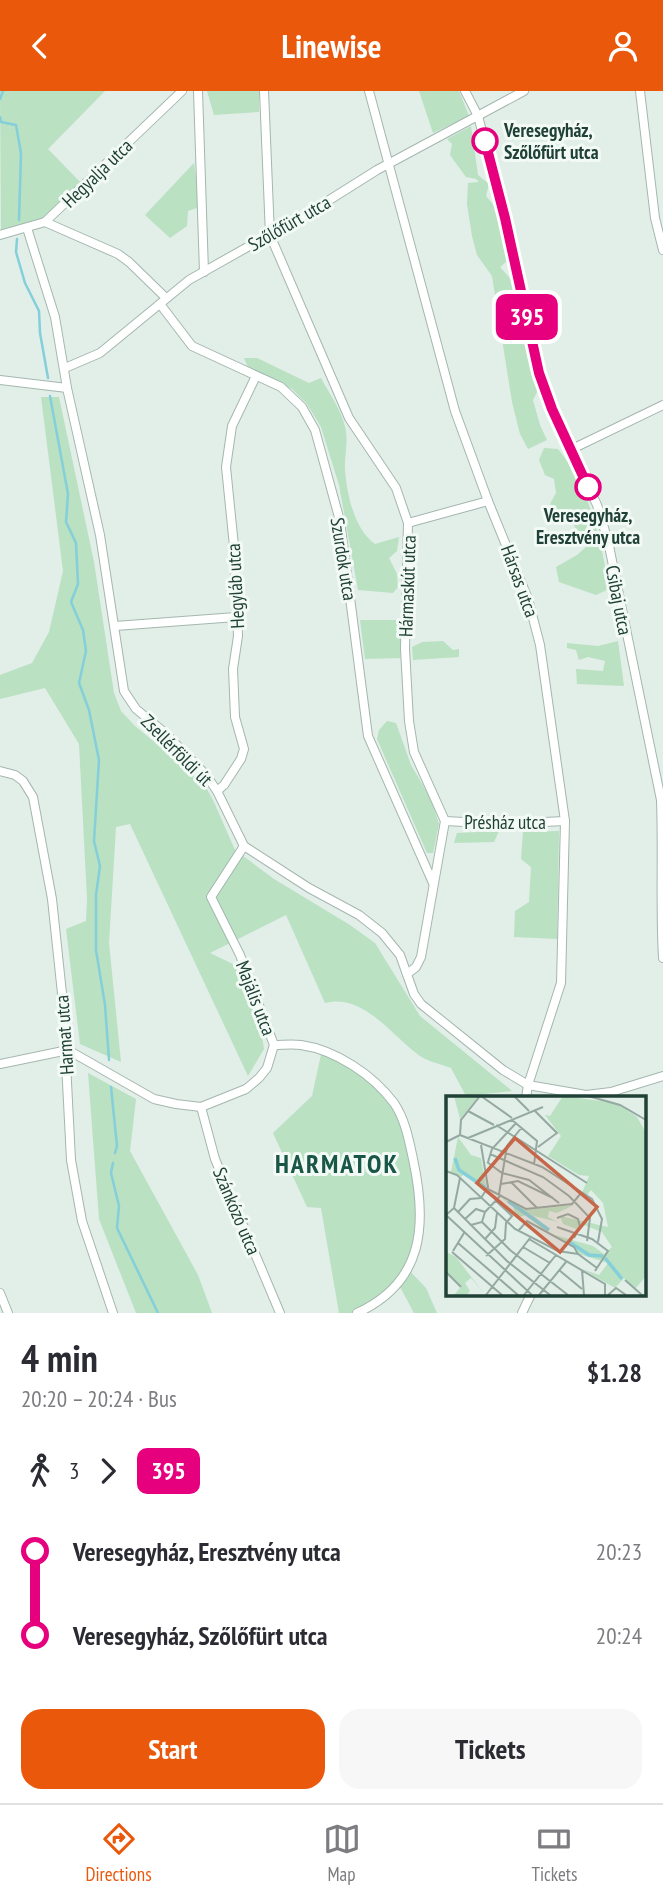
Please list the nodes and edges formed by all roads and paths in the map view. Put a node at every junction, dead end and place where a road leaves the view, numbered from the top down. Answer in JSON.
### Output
{"nodes":[{"id":1,"x":182,"y":91,"type":"edge"},
{"id":2,"x":198,"y":91,"type":"edge"},
{"id":3,"x":264,"y":91,"type":"edge"},
{"id":4,"x":369,"y":91,"type":"edge"},
{"id":5,"x":465,"y":91,"type":"edge"},
{"id":6,"x":524,"y":91,"type":"edge"},
{"id":7,"x":640,"y":91,"type":"edge"},
{"id":8,"x":478,"y":116,"type":"junction"},
{"id":9,"x":389,"y":163,"type":"junction"},
{"id":10,"x":45,"y":222,"type":"junction"},
{"id":11,"x":27,"y":228,"type":"junction"},
{"id":12,"x":0,"y":235,"type":"edge"},
{"id":13,"x":270,"y":235,"type":"junction"},
{"id":14,"x":663,"y":250,"type":"edge"},
{"id":15,"x":204,"y":272,"type":"junction"},
{"id":16,"x":163,"y":301,"type":"junction"},
{"id":17,"x":65,"y":368,"type":"junction"},
{"id":18,"x":256,"y":376,"type":"junction"},
{"id":19,"x":0,"y":380,"type":"edge"},
{"id":20,"x":66,"y":388,"type":"junction"},
{"id":21,"x":663,"y":405,"type":"edge"},
{"id":22,"x":570,"y":450,"type":"junction"},
{"id":23,"x":488,"y":501,"type":"junction"},
{"id":24,"x":408,"y":523,"type":"junction"},
{"id":25,"x":236,"y":617,"type":"junction"},
{"id":26,"x":115,"y":625,"type":"junction"},
{"id":27,"x":0,"y":771,"type":"edge"},
{"id":28,"x":217,"y":791,"type":"junction"},
{"id":29,"x":445,"y":821,"type":"junction"},
{"id":30,"x":565,"y":821,"type":"junction"},
{"id":31,"x":244,"y":846,"type":"junction"},
{"id":32,"x":433,"y":883,"type":"junction"},
{"id":33,"x":662,"y":920,"type":"edge"},
{"id":34,"x":663,"y":958,"type":"edge"},
{"id":35,"x":407,"y":974,"type":"junction"},
{"id":36,"x":274,"y":1045,"type":"junction"},
{"id":37,"x":68,"y":1051,"type":"junction"},
{"id":38,"x":0,"y":1064,"type":"edge"},
{"id":39,"x":663,"y":1076,"type":"edge"},
{"id":40,"x":528,"y":1085,"type":"junction"},
{"id":41,"x":526,"y":1096,"type":"edge"},
{"id":42,"x":201,"y":1107,"type":"junction"},
{"id":43,"x":0,"y":1293,"type":"edge"},
{"id":44,"x":531,"y":1295,"type":"edge"},
{"id":45,"x":8,"y":1313,"type":"edge"},
{"id":46,"x":113,"y":1313,"type":"edge"},
{"id":47,"x":281,"y":1313,"type":"edge"},
{"id":48,"x":357,"y":1313,"type":"edge"},
{"id":49,"x":522,"y":1313,"type":"edge"}],
"edges":[{"from":1,"to":10,"type":"street","name":"Hegyalja utca"},
{"from":2,"to":15,"type":"street"},
{"from":3,"to":13,"type":"street","name":"Hármaskút utca"},
{"from":4,"to":9,"type":"street","name":"Hársas utca"},
{"from":5,"to":8,"type":"street","name":"Csibaj utca"},
{"from":6,"to":8,"type":"street","name":"Szőlőfürt utca"},
{"from":7,"to":14,"type":"street"},
{"from":8,"to":9,"type":"street","name":"Szőlőfürt utca"},
{"from":8,"to":22,"type":"street","name":"Csibaj utca"},
{"from":9,"to":13,"type":"street","name":"Szőlőfürt utca"},
{"from":9,"to":23,"type":"street","name":"Hársas utca"},
{"from":10,"to":11,"type":"street","name":"Hegyalja utca"},
{"from":10,"to":16,"type":"street","name":"Szurdok utca"},
{"from":11,"to":12,"type":"street","name":"Hegyalja utca"},
{"from":11,"to":17,"type":"street","name":"Zsellérföldi út"},
{"from":13,"to":15,"type":"street","name":"Szőlőfürt utca"},
{"from":13,"to":24,"type":"street","name":"Hármaskút utca"},
{"from":15,"to":16,"type":"street","name":"Szőlőfürt utca"},
{"from":16,"to":17,"type":"street","name":"Szőlőfürt utca"},
{"from":16,"to":18,"type":"street","name":"Szurdok utca"},
{"from":17,"to":20,"type":"street","name":"Zsellérföldi út"},
{"from":18,"to":25,"type":"street","name":"Hegyláb utca"},
{"from":18,"to":32,"type":"street","name":"Szurdok utca"},
{"from":19,"to":20,"type":"street"},
{"from":20,"to":26,"type":"street","name":"Zsellérföldi út"},
{"from":21,"to":22,"type":"street"},
{"from":22,"to":33,"type":"street","name":"Csibaj utca"},
{"from":23,"to":24,"type":"street"},
{"from":23,"to":30,"type":"street","name":"Hársas utca"},
{"from":24,"to":29,"type":"street","name":"Hármaskút utca"},
{"from":25,"to":26,"type":"street"},
{"from":25,"to":28,"type":"street","name":"Hegyláb utca"},
{"from":26,"to":28,"type":"street","name":"Zsellérföldi út"},
{"from":27,"to":37,"type":"street","name":"Harmat utca"},
{"from":28,"to":31,"type":"street","name":"Zsellérföldi út"},
{"from":29,"to":30,"type":"street","name":"Présház utca"},
{"from":29,"to":32,"type":"street"},
{"from":30,"to":40,"type":"street","name":"Hársas utca"},
{"from":31,"to":35,"type":"street"},
{"from":31,"to":36,"type":"street","name":"Majális utca"},
{"from":32,"to":35,"type":"street"},
{"from":33,"to":34,"type":"street","name":"Csibaj utca"},
{"from":35,"to":40,"type":"street"},
{"from":36,"to":42,"type":"street","name":"Majális utca"},
{"from":36,"to":48,"type":"street"},
{"from":37,"to":38,"type":"street"},
{"from":37,"to":42,"type":"street"},
{"from":37,"to":46,"type":"street","name":"Harmat utca"},
{"from":39,"to":40,"type":"street"},
{"from":40,"to":41,"type":"street","name":"Hársas utca"},
{"from":42,"to":47,"type":"street","name":"Szánkózó utca"},
{"from":43,"to":45,"type":"street"},
{"from":44,"to":49,"type":"street"}]}
